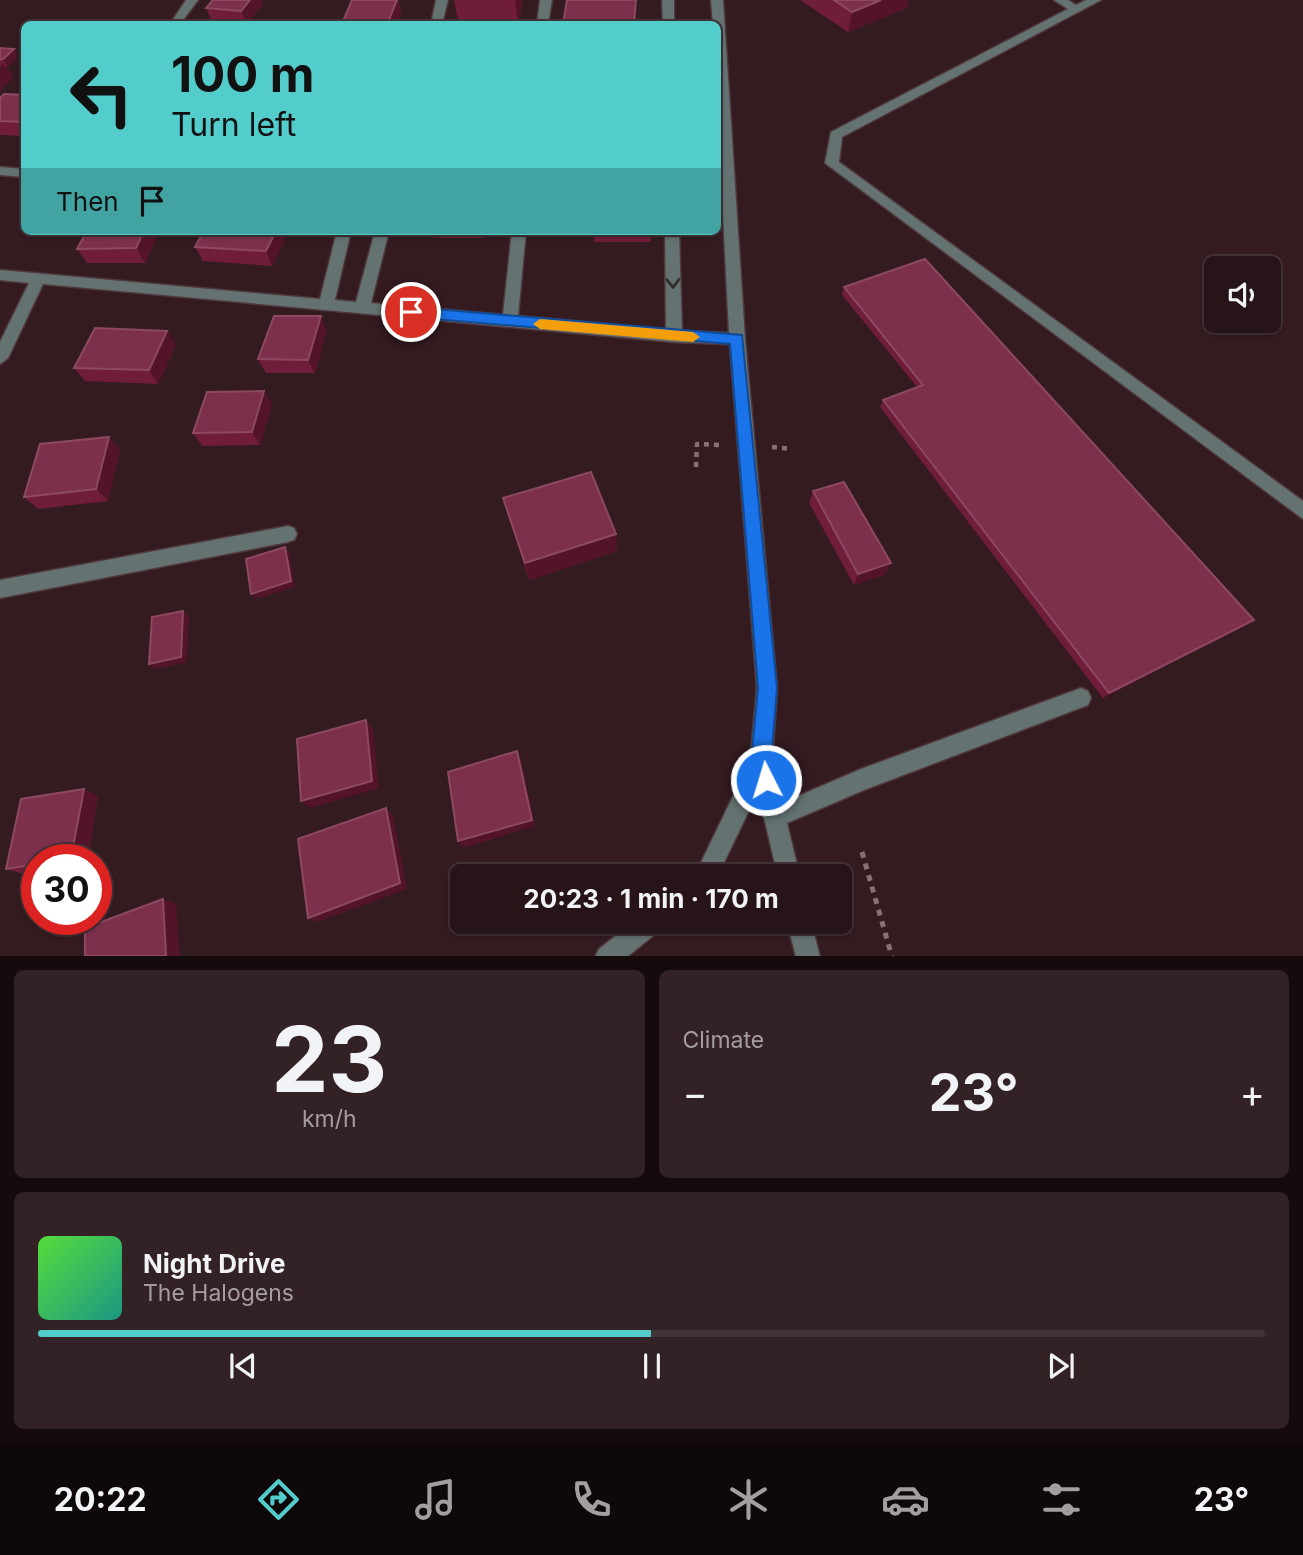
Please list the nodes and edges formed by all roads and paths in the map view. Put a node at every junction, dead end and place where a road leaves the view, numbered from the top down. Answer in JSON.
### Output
{"nodes":[{"id":1,"x":192,"y":0,"type":"edge"},
{"id":2,"x":442,"y":0,"type":"edge"},
{"id":3,"x":546,"y":0,"type":"edge"},
{"id":4,"x":668,"y":0,"type":"edge"},
{"id":5,"x":717,"y":0,"type":"edge"},
{"id":6,"x":1060,"y":0,"type":"edge"},
{"id":7,"x":1096,"y":0,"type":"edge"},
{"id":8,"x":1076,"y":9,"type":"junction"},
{"id":9,"x":177,"y":21,"type":"edge"},
{"id":10,"x":437,"y":21,"type":"edge"},
{"id":11,"x":543,"y":21,"type":"edge"},
{"id":12,"x":669,"y":21,"type":"edge"},
{"id":13,"x":718,"y":21,"type":"edge"},
{"id":14,"x":721,"y":68,"type":"edge"},
{"id":15,"x":0,"y":171,"type":"edge"},
{"id":16,"x":21,"y":173,"type":"edge"},
{"id":17,"x":343,"y":235,"type":"edge"},
{"id":18,"x":381,"y":235,"type":"edge"},
{"id":19,"x":519,"y":235,"type":"edge"},
{"id":20,"x":673,"y":235,"type":"edge"},
{"id":21,"x":0,"y":275,"type":"edge"},
{"id":22,"x":38,"y":279,"type":"junction"},
{"id":23,"x":326,"y":305,"type":"junction"},
{"id":24,"x":362,"y":308,"type":"junction"},
{"id":25,"x":510,"y":321,"type":"junction"},
{"id":26,"x":674,"y":336,"type":"junction"},
{"id":27,"x":737,"y":339,"type":"junction"},
{"id":28,"x":0,"y":358,"type":"edge"},
{"id":29,"x":1303,"y":511,"type":"edge"},
{"id":30,"x":288,"y":534,"type":"dead end"},
{"id":31,"x":0,"y":589,"type":"edge"},
{"id":32,"x":1081,"y":698,"type":"dead end"},
{"id":33,"x":761,"y":762,"type":"junction"},
{"id":34,"x":775,"y":817,"type":"junction"},
{"id":35,"x":862,"y":852,"type":"dead end"},
{"id":36,"x":711,"y":864,"type":"edge"},
{"id":37,"x":786,"y":864,"type":"edge"},
{"id":38,"x":637,"y":934,"type":"edge"},
{"id":39,"x":803,"y":934,"type":"edge"},
{"id":40,"x":608,"y":956,"type":"edge"},
{"id":41,"x":808,"y":956,"type":"edge"},
{"id":42,"x":892,"y":956,"type":"edge"}],
"edges":[{"from":1,"to":9,"type":"street"},
{"from":2,"to":10,"type":"street"},
{"from":3,"to":11,"type":"street"},
{"from":4,"to":12,"type":"street"},
{"from":5,"to":13,"type":"street"},
{"from":6,"to":8,"type":"street"},
{"from":7,"to":8,"type":"street"},
{"from":8,"to":29,"type":"street"},
{"from":14,"to":27,"type":"street"},
{"from":15,"to":16,"type":"street"},
{"from":17,"to":23,"type":"street"},
{"from":18,"to":24,"type":"street"},
{"from":19,"to":25,"type":"street"},
{"from":20,"to":26,"type":"street","one_way":true},
{"from":21,"to":22,"type":"street"},
{"from":22,"to":23,"type":"street"},
{"from":22,"to":28,"type":"street"},
{"from":23,"to":24,"type":"street"},
{"from":24,"to":25,"type":"street"},
{"from":25,"to":26,"type":"street"},
{"from":26,"to":27,"type":"street"},
{"from":27,"to":33,"type":"street"},
{"from":30,"to":31,"type":"street"},
{"from":32,"to":34,"type":"street"},
{"from":33,"to":34,"type":"street"},
{"from":33,"to":36,"type":"street"},
{"from":34,"to":37,"type":"street"},
{"from":35,"to":42,"type":"path"},
{"from":38,"to":40,"type":"street"},
{"from":39,"to":41,"type":"street"}]}
